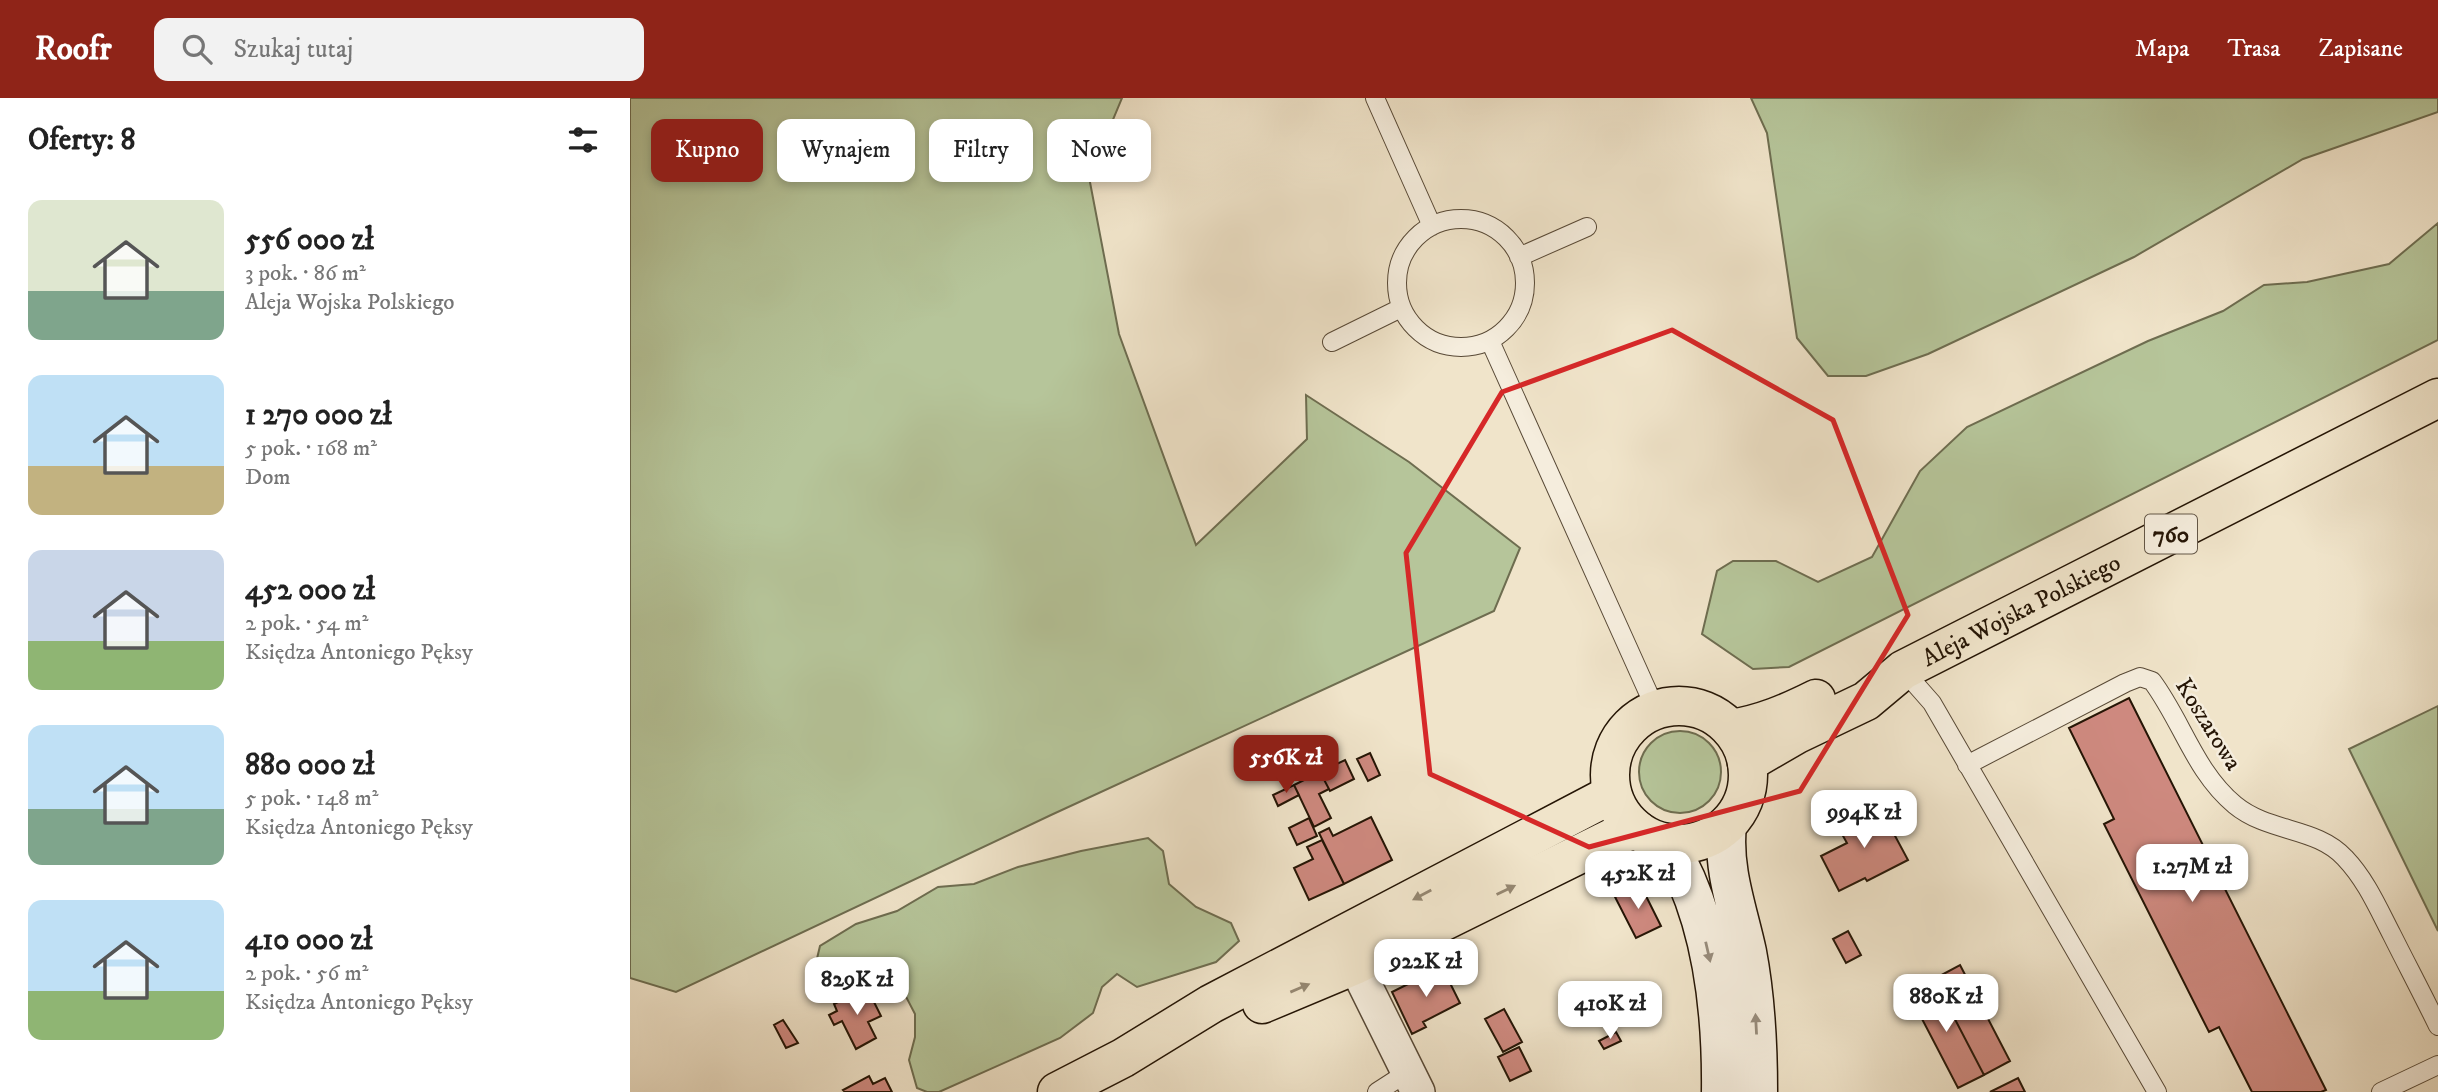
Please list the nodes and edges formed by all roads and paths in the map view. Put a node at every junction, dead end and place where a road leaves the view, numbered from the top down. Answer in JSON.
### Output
{"nodes":[{"id":1,"x":1375,"y":98,"type":"edge"},
{"id":2,"x":1432,"y":226,"type":"junction"},
{"id":3,"x":1587,"y":227,"type":"dead end"},
{"id":4,"x":1520,"y":257,"type":"junction"},
{"id":5,"x":1401,"y":308,"type":"junction"},
{"id":6,"x":1490,"y":341,"type":"junction"},
{"id":7,"x":1332,"y":342,"type":"dead end"},
{"id":8,"x":2438,"y":398,"type":"edge"},
{"id":9,"x":1903,"y":670,"type":"junction"},
{"id":10,"x":1656,"y":710,"type":"junction"},
{"id":11,"x":1731,"y":729,"type":"junction"},
{"id":12,"x":1747,"y":763,"type":"junction"},
{"id":13,"x":1967,"y":765,"type":"junction"},
{"id":14,"x":1612,"y":794,"type":"junction"},
{"id":15,"x":1727,"y":825,"type":"junction"},
{"id":16,"x":1652,"y":837,"type":"junction"},
{"id":17,"x":1355,"y":965,"type":"junction"},
{"id":18,"x":2438,"y":1026,"type":"edge"},
{"id":19,"x":1123,"y":1058,"type":"junction"},
{"id":20,"x":2438,"y":1065,"type":"edge"},
{"id":21,"x":1413,"y":1082,"type":"edge"},
{"id":22,"x":1057,"y":1092,"type":"edge"},
{"id":23,"x":1377,"y":1092,"type":"edge"},
{"id":24,"x":1721,"y":1092,"type":"edge"},
{"id":25,"x":1758,"y":1092,"type":"edge"},
{"id":26,"x":2157,"y":1092,"type":"edge"},
{"id":27,"x":2381,"y":1092,"type":"edge"}],
"edges":[{"from":1,"to":2,"type":"lane"},
{"from":2,"to":4,"type":"lane"},
{"from":2,"to":5,"type":"lane"},
{"from":3,"to":4,"type":"lane"},
{"from":4,"to":6,"type":"lane"},
{"from":5,"to":6,"type":"lane"},
{"from":5,"to":7,"type":"lane"},
{"from":6,"to":10,"type":"lane"},
{"from":8,"to":9,"type":"main road","name":"Aleja Wojska Polskiego","number":"760"},
{"from":9,"to":11,"type":"main road","name":"Aleja Wojska Polskiego","number":"760"},
{"from":9,"to":12,"type":"main road","name":"Aleja Wojska Polskiego","number":"760"},
{"from":9,"to":13,"type":"lane"},
{"from":10,"to":11,"type":"main road"},
{"from":10,"to":14,"type":"main road"},
{"from":11,"to":12,"type":"main road"},
{"from":12,"to":15,"type":"main road"},
{"from":13,"to":18,"type":"lane","name":"Koszarowa"},
{"from":13,"to":26,"type":"lane"},
{"from":14,"to":16,"type":"main road"},
{"from":14,"to":19,"type":"main road","one_way":true},
{"from":15,"to":16,"type":"main road"},
{"from":25,"to":15,"type":"main road","one_way":true},
{"from":17,"to":16,"type":"main road","one_way":true},
{"from":16,"to":24,"type":"main road","one_way":true},
{"from":19,"to":17,"type":"main road","one_way":true},
{"from":17,"to":21,"type":"street"},
{"from":19,"to":22,"type":"main road"},
{"from":20,"to":27,"type":"lane"},
{"from":21,"to":23,"type":"lane"}]}
